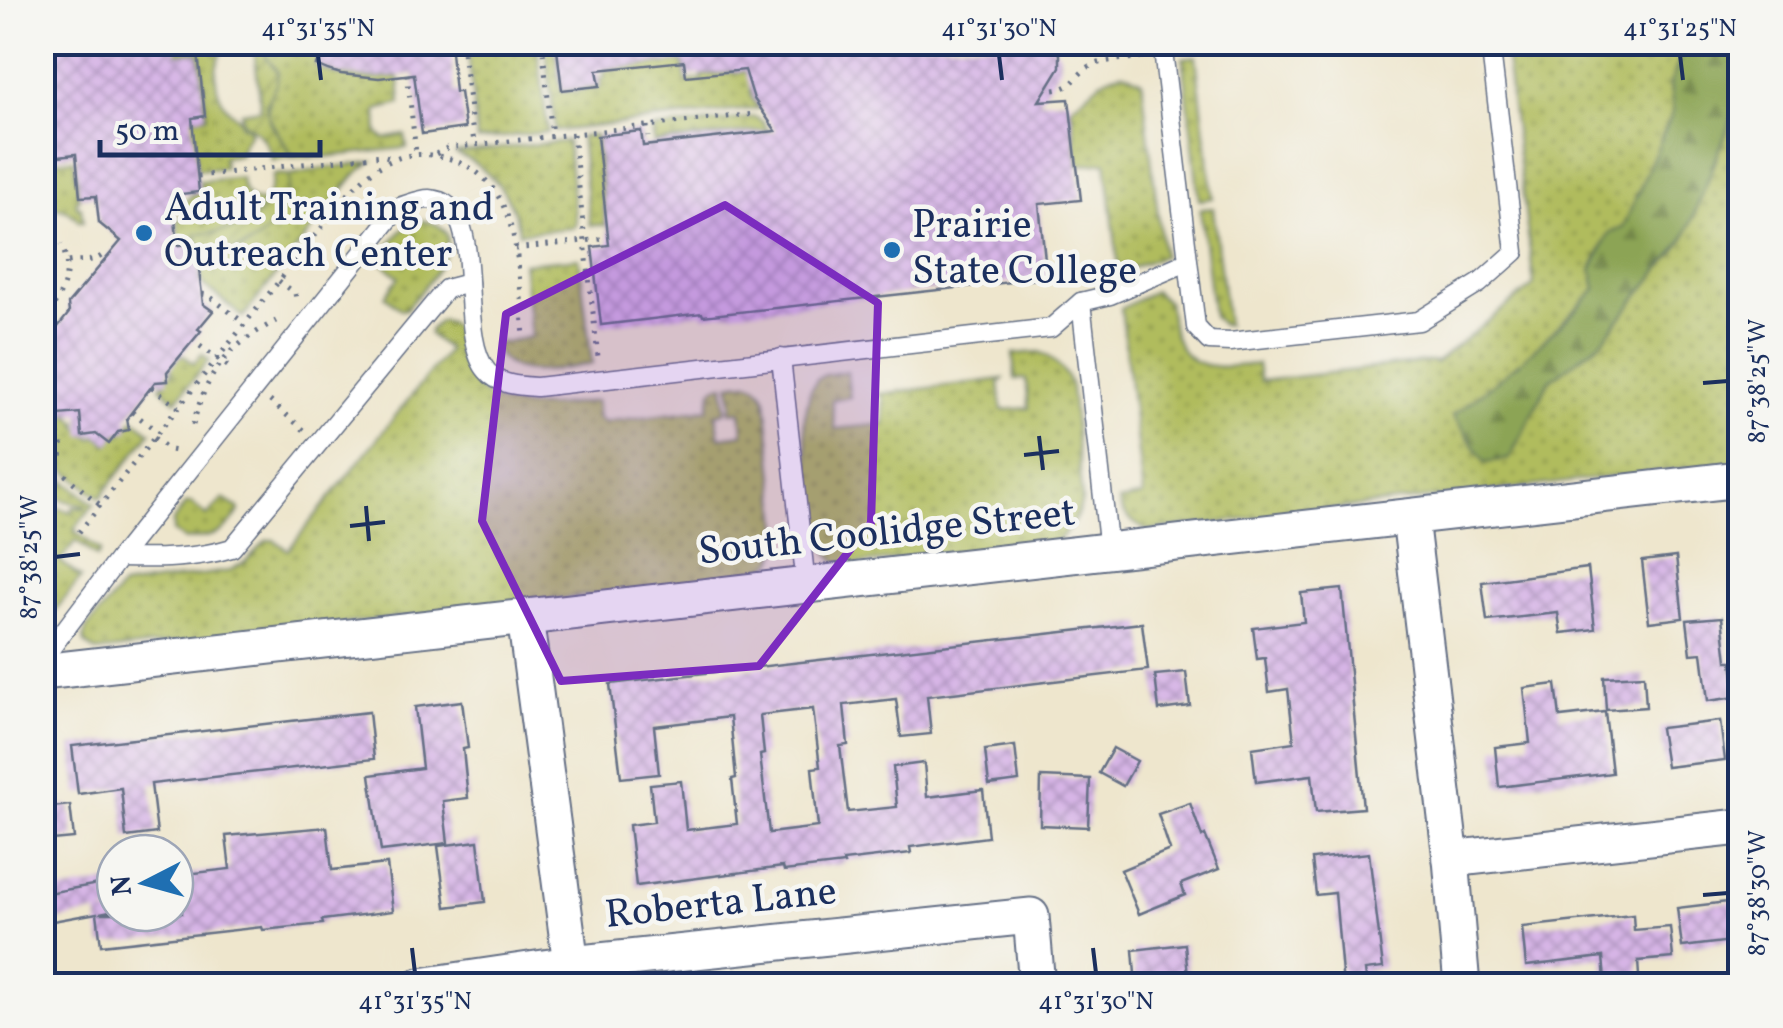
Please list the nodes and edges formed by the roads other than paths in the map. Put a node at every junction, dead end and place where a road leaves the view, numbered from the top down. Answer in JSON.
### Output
{"nodes":[{"id":1,"x":1162,"y":42,"type":"edge"},
{"id":2,"x":1490,"y":42,"type":"edge"},
{"id":3,"x":1187,"y":262,"type":"junction"},
{"id":4,"x":469,"y":283,"type":"junction"},
{"id":5,"x":1081,"y":302,"type":"junction"},
{"id":6,"x":781,"y":358,"type":"junction"},
{"id":7,"x":1740,"y":479,"type":"edge"},
{"id":8,"x":1410,"y":518,"type":"junction"},
{"id":9,"x":1110,"y":551,"type":"junction"},
{"id":10,"x":119,"y":558,"type":"junction"},
{"id":11,"x":806,"y":586,"type":"junction"},
{"id":12,"x":526,"y":617,"type":"junction"},
{"id":13,"x":42,"y":660,"type":"edge"},
{"id":14,"x":42,"y":672,"type":"edge"},
{"id":15,"x":1740,"y":827,"type":"edge"},
{"id":16,"x":1450,"y":858,"type":"junction"},
{"id":17,"x":571,"y":964,"type":"junction"},
{"id":18,"x":420,"y":986,"type":"edge"},
{"id":19,"x":1036,"y":986,"type":"edge"},
{"id":20,"x":1462,"y":986,"type":"edge"}],
"edges":[{"from":1,"to":3,"type":"lane"},
{"from":2,"to":3,"type":"lane"},
{"from":3,"to":5,"type":"lane"},
{"from":4,"to":6,"type":"lane"},
{"from":4,"to":10,"type":"lane"},
{"from":4,"to":10,"type":"lane"},
{"from":5,"to":6,"type":"lane"},
{"from":5,"to":9,"type":"lane"},
{"from":6,"to":11,"type":"lane"},
{"from":7,"to":8,"type":"street","name":"South Coolidge Street"},
{"from":8,"to":9,"type":"street","name":"South Coolidge Street"},
{"from":8,"to":16,"type":"street"},
{"from":9,"to":11,"type":"street","name":"South Coolidge Street"},
{"from":10,"to":13,"type":"lane"},
{"from":11,"to":12,"type":"street","name":"South Coolidge Street"},
{"from":12,"to":14,"type":"street","name":"South Coolidge Street"},
{"from":12,"to":17,"type":"street"},
{"from":15,"to":16,"type":"street"},
{"from":16,"to":20,"type":"street"},
{"from":17,"to":18,"type":"street","name":"Roberta Lane"},
{"from":17,"to":19,"type":"street","name":"Roberta Lane"}]}
